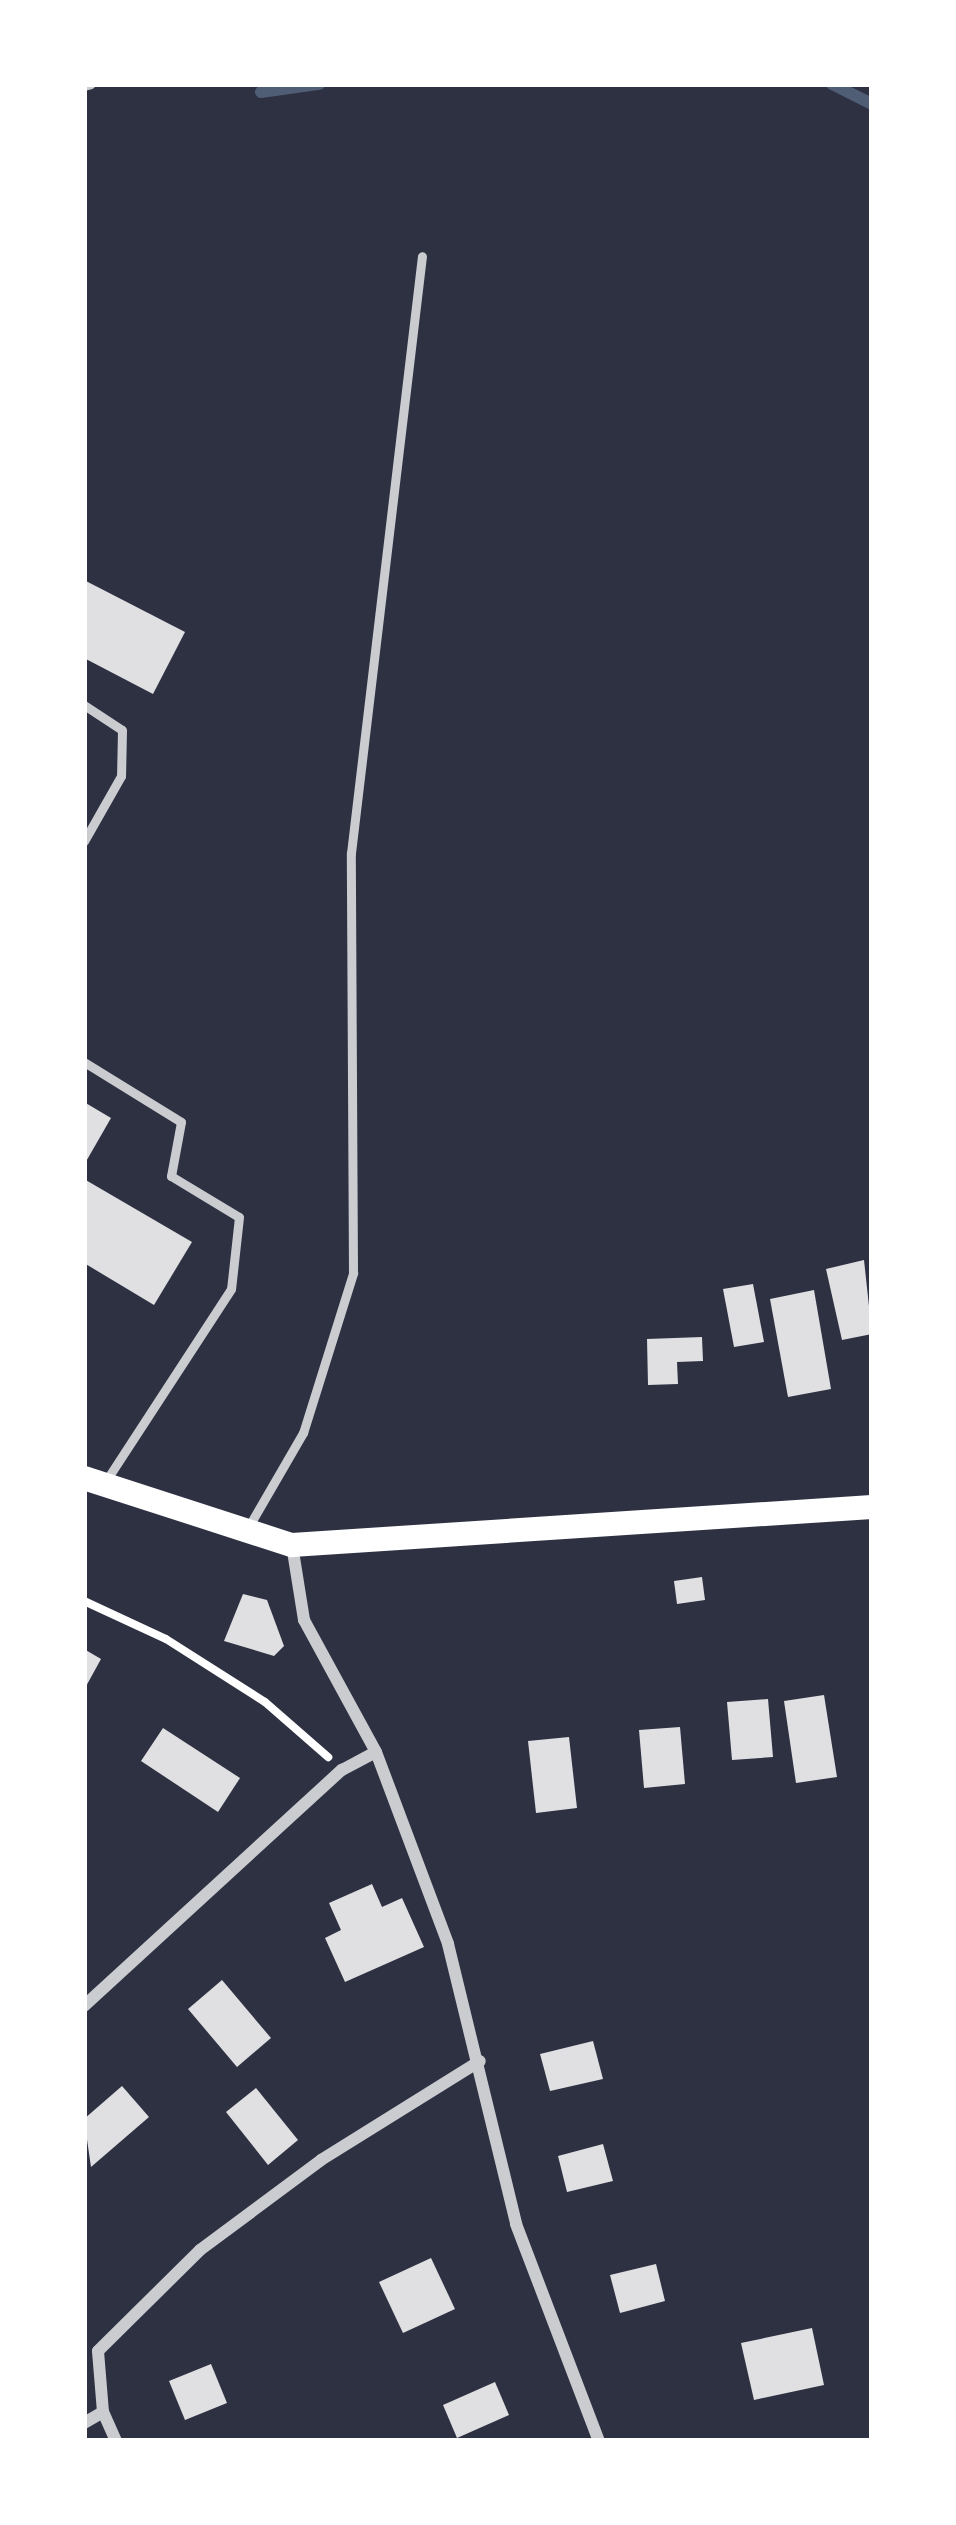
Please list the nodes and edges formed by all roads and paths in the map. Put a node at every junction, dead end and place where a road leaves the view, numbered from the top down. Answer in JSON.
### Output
{"nodes":[{"id":1,"x":422,"y":256,"type":"dead end"},
{"id":2,"x":84,"y":705,"type":"edge"},
{"id":3,"x":84,"y":841,"type":"edge"},
{"id":4,"x":84,"y":1062,"type":"edge"},
{"id":5,"x":94,"y":1482,"type":"edge"},
{"id":6,"x":872,"y":1508,"type":"edge"},
{"id":7,"x":247,"y":1529,"type":"junction"},
{"id":8,"x":292,"y":1545,"type":"junction"},
{"id":9,"x":84,"y":1601,"type":"edge"},
{"id":10,"x":376,"y":1752,"type":"junction"},
{"id":11,"x":342,"y":1770,"type":"junction"},
{"id":12,"x":84,"y":2006,"type":"edge"},
{"id":13,"x":480,"y":2061,"type":"junction"},
{"id":14,"x":103,"y":2412,"type":"junction"},
{"id":15,"x":84,"y":2423,"type":"edge"},
{"id":16,"x":116,"y":2441,"type":"edge"},
{"id":17,"x":599,"y":2441,"type":"edge"}],
"edges":[{"from":1,"to":7,"type":"lane"},
{"from":2,"to":3,"type":"lane"},
{"from":4,"to":5,"type":"lane"},
{"from":5,"to":7,"type":"main road"},
{"from":6,"to":8,"type":"main road"},
{"from":7,"to":8,"type":"main road"},
{"from":8,"to":10,"type":"street"},
{"from":9,"to":11,"type":"path"},
{"from":10,"to":11,"type":"street"},
{"from":10,"to":13,"type":"street"},
{"from":11,"to":12,"type":"street"},
{"from":13,"to":14,"type":"street"},
{"from":13,"to":17,"type":"street"},
{"from":14,"to":15,"type":"street"},
{"from":14,"to":16,"type":"street"}]}
